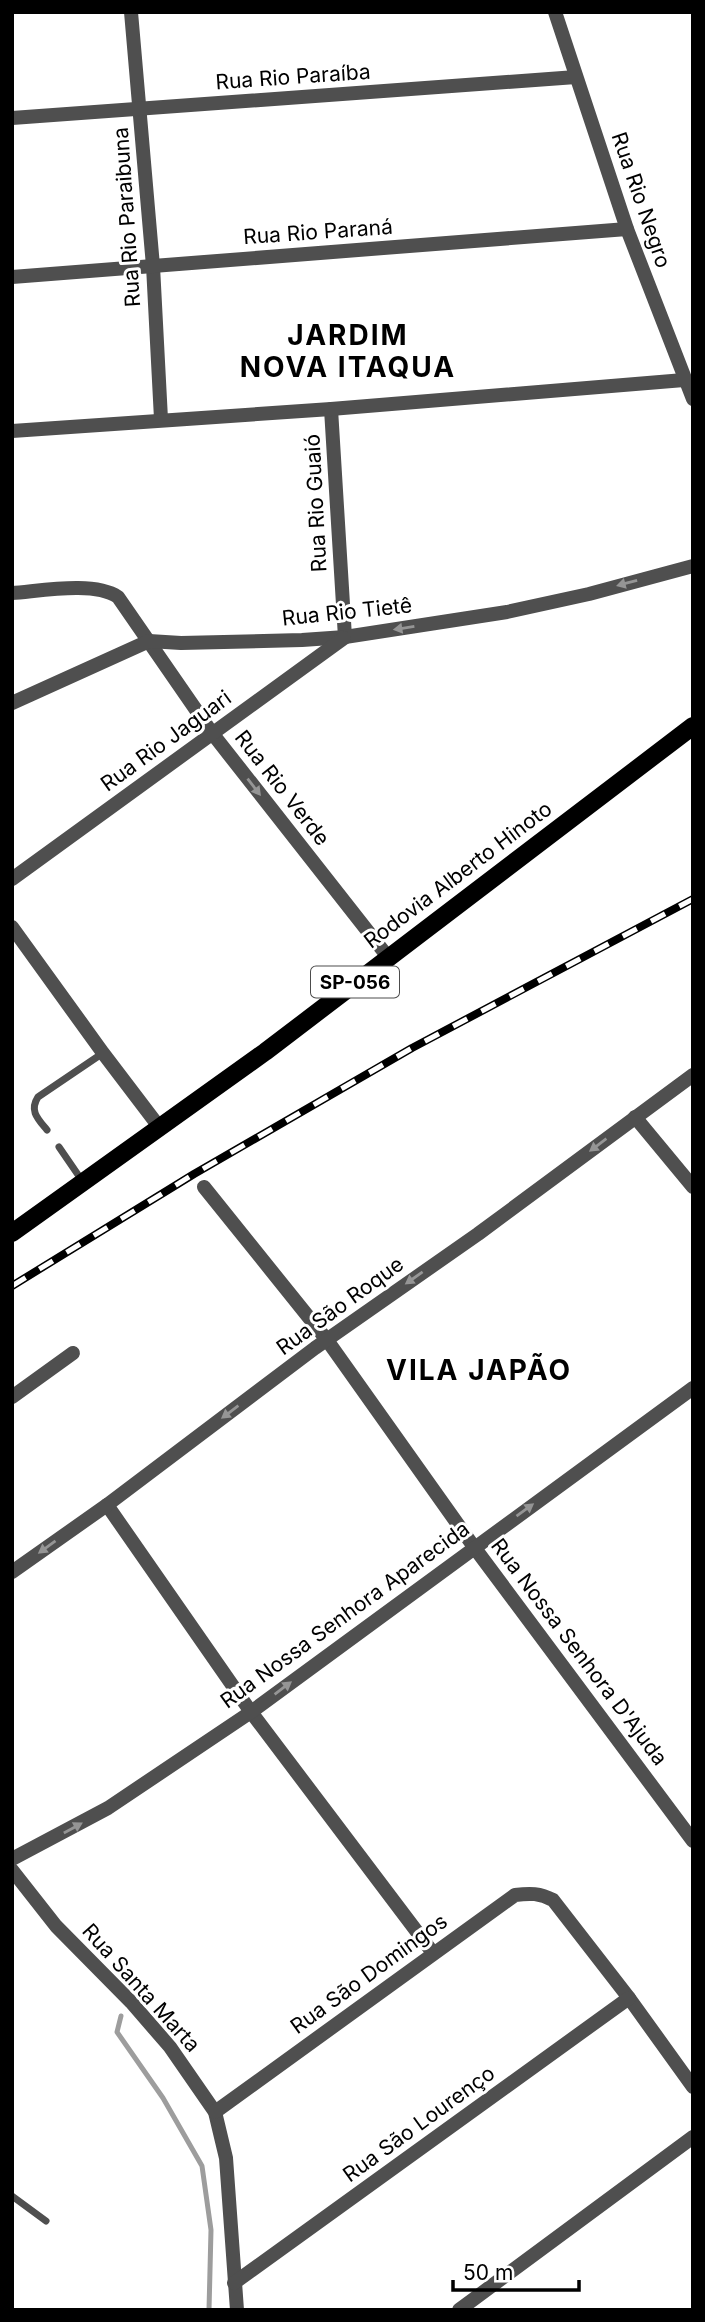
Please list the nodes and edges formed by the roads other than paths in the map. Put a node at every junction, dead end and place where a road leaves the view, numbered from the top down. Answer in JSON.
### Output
{"nodes":[{"id":1,"x":131,"y":12,"type":"edge"},
{"id":2,"x":555,"y":12,"type":"edge"},
{"id":3,"x":576,"y":77,"type":"junction"},
{"id":4,"x":140,"y":109,"type":"junction"},
{"id":5,"x":12,"y":118,"type":"edge"},
{"id":6,"x":627,"y":229,"type":"junction"},
{"id":7,"x":153,"y":266,"type":"junction"},
{"id":8,"x":12,"y":277,"type":"edge"},
{"id":9,"x":684,"y":380,"type":"junction"},
{"id":10,"x":693,"y":400,"type":"edge"},
{"id":11,"x":331,"y":409,"type":"junction"},
{"id":12,"x":161,"y":419,"type":"junction"},
{"id":13,"x":12,"y":431,"type":"edge"},
{"id":14,"x":693,"y":566,"type":"edge"},
{"id":15,"x":12,"y":593,"type":"edge"},
{"id":16,"x":345,"y":637,"type":"junction"},
{"id":17,"x":149,"y":641,"type":"junction"},
{"id":18,"x":12,"y":703,"type":"edge"},
{"id":19,"x":693,"y":726,"type":"edge"},
{"id":20,"x":212,"y":733,"type":"junction"},
{"id":21,"x":12,"y":879,"type":"edge"},
{"id":22,"x":12,"y":927,"type":"edge"},
{"id":23,"x":388,"y":957,"type":"junction"},
{"id":24,"x":103,"y":1053,"type":"junction"},
{"id":25,"x":693,"y":1075,"type":"edge"},
{"id":26,"x":635,"y":1117,"type":"junction"},
{"id":27,"x":160,"y":1128,"type":"junction"},
{"id":28,"x":47,"y":1130,"type":"dead end"},
{"id":29,"x":58,"y":1147,"type":"dead end"},
{"id":30,"x":84,"y":1183,"type":"junction"},
{"id":31,"x":204,"y":1187,"type":"dead end"},
{"id":32,"x":693,"y":1187,"type":"edge"},
{"id":33,"x":12,"y":1233,"type":"edge"},
{"id":34,"x":327,"y":1340,"type":"junction"},
{"id":35,"x":74,"y":1353,"type":"dead end"},
{"id":36,"x":693,"y":1388,"type":"edge"},
{"id":37,"x":12,"y":1397,"type":"edge"},
{"id":38,"x":107,"y":1505,"type":"junction"},
{"id":39,"x":474,"y":1547,"type":"junction"},
{"id":40,"x":12,"y":1572,"type":"edge"},
{"id":41,"x":251,"y":1712,"type":"junction"},
{"id":42,"x":693,"y":1841,"type":"edge"},
{"id":43,"x":12,"y":1859,"type":"edge"},
{"id":44,"x":12,"y":1870,"type":"edge"},
{"id":45,"x":432,"y":1953,"type":"junction"},
{"id":46,"x":629,"y":1998,"type":"junction"},
{"id":47,"x":693,"y":2087,"type":"edge"},
{"id":48,"x":215,"y":2112,"type":"junction"},
{"id":49,"x":693,"y":2137,"type":"edge"},
{"id":50,"x":12,"y":2196,"type":"edge"},
{"id":51,"x":47,"y":2221,"type":"dead end"},
{"id":52,"x":234,"y":2283,"type":"junction"},
{"id":53,"x":237,"y":2310,"type":"edge"},
{"id":54,"x":459,"y":2310,"type":"edge"}],
"edges":[{"from":1,"to":4,"type":"street","name":"Rua Rio Paraibuna"},
{"from":2,"to":3,"type":"street","name":"Rua Rio Negro"},
{"from":3,"to":4,"type":"street","name":"Rua Rio Paraíba"},
{"from":3,"to":6,"type":"street","name":"Rua Rio Negro"},
{"from":4,"to":5,"type":"street","name":"Rua Rio Paraíba"},
{"from":4,"to":7,"type":"street","name":"Rua Rio Paraibuna"},
{"from":6,"to":7,"type":"street","name":"Rua Rio Paraná"},
{"from":6,"to":9,"type":"street","name":"Rua Rio Negro"},
{"from":7,"to":8,"type":"street","name":"Rua Rio Paraná"},
{"from":7,"to":12,"type":"street","name":"Rua Rio Paraibuna"},
{"from":9,"to":10,"type":"street","name":"Rua Rio Negro"},
{"from":9,"to":11,"type":"street"},
{"from":11,"to":12,"type":"street"},
{"from":11,"to":16,"type":"street","name":"Rua Rio Guaió"},
{"from":12,"to":13,"type":"street"},
{"from":14,"to":16,"type":"street","name":"Rua Rio Tietê","one_way":true},
{"from":15,"to":17,"type":"street","name":"Rua Rio Verde"},
{"from":16,"to":17,"type":"street","name":"Rua Rio Tietê"},
{"from":16,"to":20,"type":"street","name":"Rua Rio Jaguari"},
{"from":17,"to":18,"type":"street","name":"Rua Rio Tietê"},
{"from":17,"to":20,"type":"street","name":"Rua Rio Verde"},
{"from":19,"to":23,"type":"main road","name":"Rodovia Alberto Hinoto","number":"SP-056"},
{"from":20,"to":21,"type":"street","name":"Rua Rio Jaguari"},
{"from":20,"to":23,"type":"street","name":"Rua Rio Verde","one_way":true},
{"from":22,"to":24,"type":"street"},
{"from":23,"to":27,"type":"main road","name":"Rodovia Alberto Hinoto","number":"SP-056"},
{"from":24,"to":27,"type":"street"},
{"from":24,"to":28,"type":"lane"},
{"from":25,"to":26,"type":"street","name":"Rua São Roque"},
{"from":26,"to":32,"type":"street"},
{"from":26,"to":34,"type":"street","name":"Rua São Roque","one_way":true},
{"from":27,"to":30,"type":"main road","name":"Rodovia Alberto Hinoto","number":"SP-056"},
{"from":29,"to":30,"type":"lane"},
{"from":30,"to":33,"type":"main road","name":"Rodovia Alberto Hinoto","number":"SP-056"},
{"from":31,"to":34,"type":"street","name":"Rua Nossa Senhora D'Ajuda"},
{"from":34,"to":38,"type":"street","name":"Rua São Roque","one_way":true},
{"from":34,"to":39,"type":"street","name":"Rua Nossa Senhora D'Ajuda"},
{"from":35,"to":37,"type":"street"},
{"from":39,"to":36,"type":"street","name":"Rua Nossa Senhora Aparecida","one_way":true},
{"from":38,"to":40,"type":"street","name":"Rua São Roque","one_way":true},
{"from":38,"to":41,"type":"street"},
{"from":41,"to":39,"type":"street","name":"Rua Nossa Senhora Aparecida","one_way":true},
{"from":39,"to":42,"type":"street","name":"Rua Nossa Senhora D'Ajuda"},
{"from":43,"to":41,"type":"street","name":"Rua Nossa Senhora Aparecida","one_way":true},
{"from":41,"to":45,"type":"street"},
{"from":44,"to":48,"type":"street","name":"Rua Santa Marta"},
{"from":45,"to":46,"type":"street","name":"Rua São Domingos"},
{"from":45,"to":48,"type":"street","name":"Rua São Domingos"},
{"from":46,"to":47,"type":"street"},
{"from":46,"to":52,"type":"street","name":"Rua São Lourenço"},
{"from":48,"to":52,"type":"street","name":"Rua Santa Marta"},
{"from":49,"to":54,"type":"street"},
{"from":50,"to":51,"type":"lane"},
{"from":52,"to":53,"type":"street","name":"Rua Santa Marta"}]}
